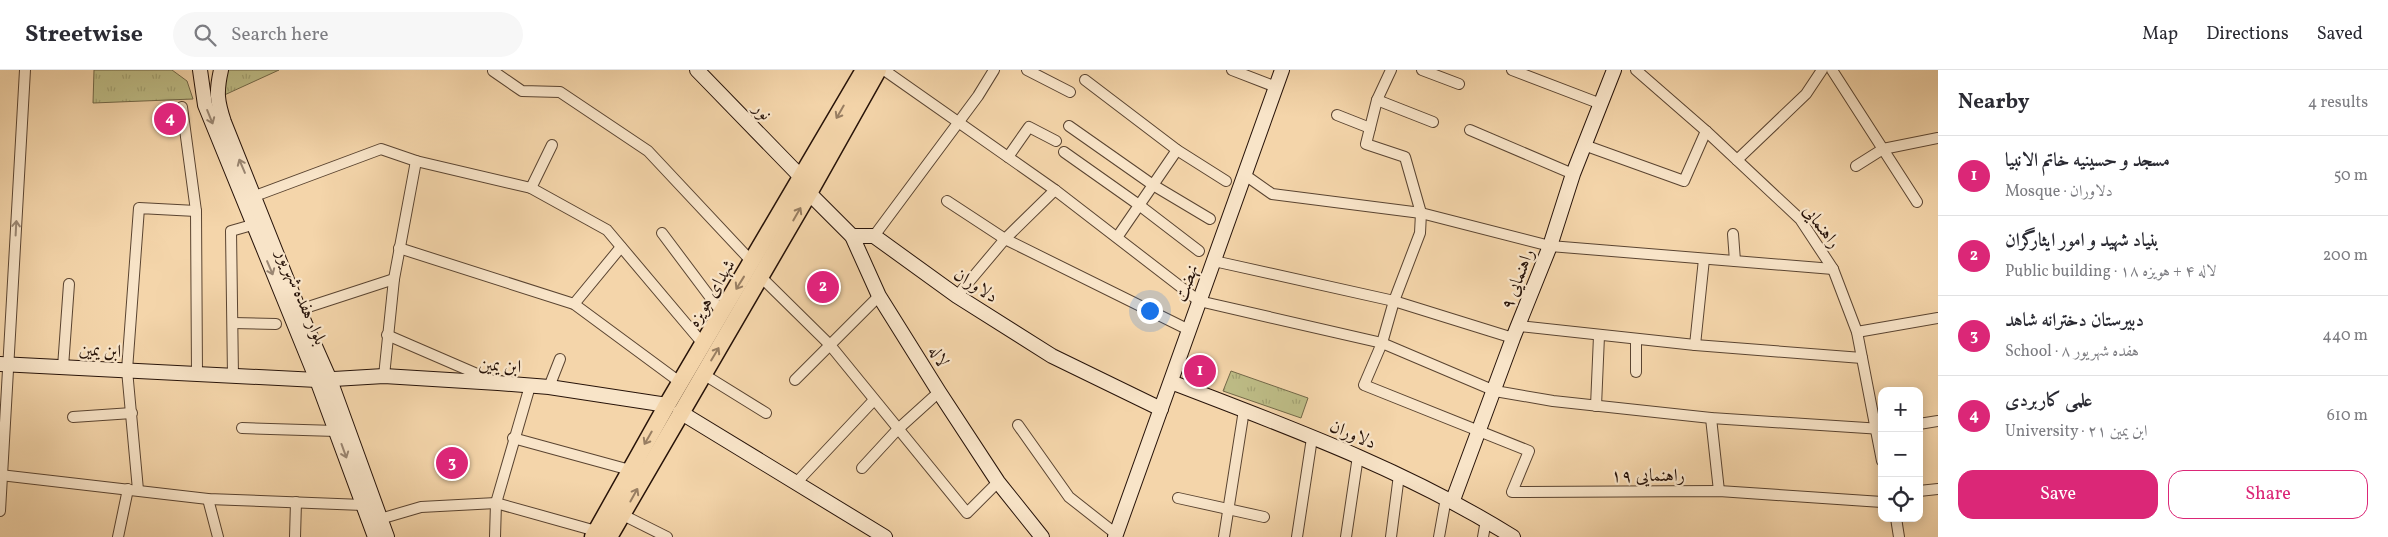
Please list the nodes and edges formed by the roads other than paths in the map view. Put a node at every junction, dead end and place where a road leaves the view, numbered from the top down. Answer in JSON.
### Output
{"nodes":[{"id":1,"x":25,"y":70,"type":"edge"},
{"id":2,"x":200,"y":70,"type":"edge"},
{"id":3,"x":221,"y":70,"type":"edge"},
{"id":4,"x":697,"y":70,"type":"edge"},
{"id":5,"x":864,"y":70,"type":"edge"},
{"id":6,"x":878,"y":70,"type":"edge"},
{"id":7,"x":884,"y":70,"type":"edge"},
{"id":8,"x":994,"y":70,"type":"edge"},
{"id":9,"x":1027,"y":70,"type":"edge"},
{"id":10,"x":1232,"y":70,"type":"edge"},
{"id":11,"x":1282,"y":70,"type":"edge"},
{"id":12,"x":1391,"y":70,"type":"edge"},
{"id":13,"x":1422,"y":70,"type":"edge"},
{"id":14,"x":1512,"y":70,"type":"edge"},
{"id":15,"x":1614,"y":70,"type":"edge"},
{"id":16,"x":1636,"y":70,"type":"edge"},
{"id":17,"x":1822,"y":70,"type":"edge"},
{"id":18,"x":1832,"y":70,"type":"edge"},
{"id":19,"x":493,"y":71,"type":"edge"},
{"id":20,"x":1085,"y":80,"type":"dead end"},
{"id":21,"x":1459,"y":84,"type":"dead end"},
{"id":22,"x":1276,"y":86,"type":"junction"},
{"id":23,"x":1070,"y":92,"type":"dead end"},
{"id":24,"x":1377,"y":100,"type":"junction"},
{"id":25,"x":1601,"y":104,"type":"junction"},
{"id":26,"x":182,"y":107,"type":"dead end"},
{"id":27,"x":1337,"y":115,"type":"dead end"},
{"id":28,"x":957,"y":121,"type":"junction"},
{"id":29,"x":1433,"y":122,"type":"dead end"},
{"id":30,"x":1069,"y":126,"type":"dead end"},
{"id":31,"x":1370,"y":128,"type":"junction"},
{"id":32,"x":1470,"y":130,"type":"dead end"},
{"id":33,"x":1706,"y":131,"type":"junction"},
{"id":34,"x":1938,"y":138,"type":"edge"},
{"id":35,"x":1056,"y":141,"type":"dead end"},
{"id":36,"x":552,"y":145,"type":"dead end"},
{"id":37,"x":1584,"y":145,"type":"junction"},
{"id":38,"x":1883,"y":149,"type":"junction"},
{"id":39,"x":1177,"y":150,"type":"junction"},
{"id":40,"x":1064,"y":152,"type":"dead end"},
{"id":41,"x":1008,"y":157,"type":"junction"},
{"id":42,"x":1737,"y":160,"type":"junction"},
{"id":43,"x":416,"y":162,"type":"junction"},
{"id":44,"x":1856,"y":166,"type":"dead end"},
{"id":45,"x":1573,"y":174,"type":"junction"},
{"id":46,"x":1245,"y":175,"type":"junction"},
{"id":47,"x":801,"y":177,"type":"junction"},
{"id":48,"x":1226,"y":181,"type":"dead end"},
{"id":49,"x":1153,"y":185,"type":"junction"},
{"id":50,"x":531,"y":188,"type":"junction"},
{"id":51,"x":1055,"y":190,"type":"junction"},
{"id":52,"x":809,"y":193,"type":"junction"},
{"id":53,"x":255,"y":196,"type":"junction"},
{"id":54,"x":947,"y":201,"type":"dead end"},
{"id":55,"x":1917,"y":202,"type":"dead end"},
{"id":56,"x":1139,"y":205,"type":"junction"},
{"id":57,"x":196,"y":211,"type":"junction"},
{"id":58,"x":1422,"y":213,"type":"junction"},
{"id":59,"x":1210,"y":219,"type":"dead end"},
{"id":60,"x":252,"y":225,"type":"junction"},
{"id":61,"x":662,"y":233,"type":"dead end"},
{"id":62,"x":1733,"y":234,"type":"dead end"},
{"id":63,"x":852,"y":236,"type":"junction"},
{"id":64,"x":874,"y":236,"type":"junction"},
{"id":65,"x":1118,"y":236,"type":"junction"},
{"id":66,"x":1005,"y":239,"type":"junction"},
{"id":67,"x":1550,"y":246,"type":"junction"},
{"id":68,"x":621,"y":247,"type":"junction"},
{"id":69,"x":400,"y":248,"type":"junction"},
{"id":70,"x":1199,"y":251,"type":"dead end"},
{"id":71,"x":1704,"y":259,"type":"junction"},
{"id":72,"x":1214,"y":261,"type":"junction"},
{"id":73,"x":1735,"y":261,"type":"junction"},
{"id":74,"x":1833,"y":269,"type":"junction"},
{"id":75,"x":756,"y":270,"type":"junction"},
{"id":76,"x":394,"y":279,"type":"junction"},
{"id":77,"x":69,"y":284,"type":"dead end"},
{"id":78,"x":879,"y":296,"type":"junction"},
{"id":79,"x":956,"y":296,"type":"junction"},
{"id":80,"x":1200,"y":301,"type":"junction"},
{"id":81,"x":1394,"y":301,"type":"junction"},
{"id":82,"x":574,"y":304,"type":"junction"},
{"id":83,"x":299,"y":310,"type":"junction"},
{"id":84,"x":722,"y":313,"type":"junction"},
{"id":85,"x":1938,"y":318,"type":"edge"},
{"id":86,"x":233,"y":323,"type":"junction"},
{"id":87,"x":276,"y":324,"type":"dead end"},
{"id":88,"x":1189,"y":330,"type":"junction"},
{"id":89,"x":1516,"y":332,"type":"junction"},
{"id":90,"x":1857,"y":332,"type":"junction"},
{"id":91,"x":387,"y":335,"type":"junction"},
{"id":92,"x":1599,"y":336,"type":"junction"},
{"id":93,"x":1636,"y":339,"type":"junction"},
{"id":94,"x":1382,"y":343,"type":"junction"},
{"id":95,"x":704,"y":345,"type":"junction"},
{"id":96,"x":1695,"y":345,"type":"junction"},
{"id":97,"x":830,"y":346,"type":"junction"},
{"id":98,"x":1862,"y":358,"type":"junction"},
{"id":99,"x":560,"y":359,"type":"dead end"},
{"id":100,"x":4,"y":364,"type":"edge"},
{"id":101,"x":63,"y":367,"type":"junction"},
{"id":102,"x":127,"y":370,"type":"junction"},
{"id":103,"x":1636,"y":372,"type":"dead end"},
{"id":104,"x":197,"y":374,"type":"junction"},
{"id":105,"x":703,"y":374,"type":"junction"},
{"id":106,"x":234,"y":376,"type":"junction"},
{"id":107,"x":384,"y":376,"type":"junction"},
{"id":108,"x":324,"y":380,"type":"junction"},
{"id":109,"x":795,"y":380,"type":"dead end"},
{"id":110,"x":1171,"y":382,"type":"junction"},
{"id":111,"x":498,"y":383,"type":"junction"},
{"id":112,"x":681,"y":383,"type":"junction"},
{"id":113,"x":530,"y":386,"type":"junction"},
{"id":114,"x":549,"y":387,"type":"junction"},
{"id":115,"x":1495,"y":391,"type":"junction"},
{"id":116,"x":939,"y":392,"type":"junction"},
{"id":117,"x":874,"y":400,"type":"junction"},
{"id":118,"x":1596,"y":406,"type":"junction"},
{"id":119,"x":674,"y":408,"type":"junction"},
{"id":120,"x":1161,"y":409,"type":"junction"},
{"id":121,"x":1244,"y":410,"type":"junction"},
{"id":122,"x":132,"y":413,"type":"junction"},
{"id":123,"x":766,"y":413,"type":"dead end"},
{"id":124,"x":73,"y":417,"type":"dead end"},
{"id":125,"x":1711,"y":418,"type":"junction"},
{"id":126,"x":1938,"y":421,"type":"edge"},
{"id":127,"x":1923,"y":423,"type":"edge"},
{"id":128,"x":1018,"y":425,"type":"dead end"},
{"id":129,"x":242,"y":428,"type":"dead end"},
{"id":130,"x":1878,"y":429,"type":"edge"},
{"id":131,"x":897,"y":430,"type":"junction"},
{"id":132,"x":1480,"y":430,"type":"junction"},
{"id":133,"x":336,"y":431,"type":"junction"},
{"id":134,"x":514,"y":438,"type":"junction"},
{"id":135,"x":1312,"y":438,"type":"junction"},
{"id":136,"x":1358,"y":456,"type":"junction"},
{"id":137,"x":862,"y":468,"type":"dead end"},
{"id":138,"x":630,"y":470,"type":"junction"},
{"id":139,"x":1,"y":475,"type":"edge"},
{"id":140,"x":1399,"y":475,"type":"junction"},
{"id":141,"x":998,"y":482,"type":"junction"},
{"id":142,"x":796,"y":483,"type":"junction"},
{"id":143,"x":1938,"y":489,"type":"edge"},
{"id":144,"x":133,"y":490,"type":"junction"},
{"id":145,"x":1719,"y":491,"type":"junction"},
{"id":146,"x":1923,"y":491,"type":"edge"},
{"id":147,"x":1178,"y":498,"type":"dead end"},
{"id":148,"x":208,"y":499,"type":"junction"},
{"id":149,"x":1449,"y":499,"type":"junction"},
{"id":150,"x":296,"y":502,"type":"junction"},
{"id":151,"x":1878,"y":502,"type":"edge"},
{"id":152,"x":496,"y":503,"type":"junction"},
{"id":153,"x":363,"y":505,"type":"junction"},
{"id":154,"x":1228,"y":510,"type":"junction"},
{"id":155,"x":0,"y":511,"type":"edge"},
{"id":156,"x":623,"y":515,"type":"junction"},
{"id":157,"x":1264,"y":517,"type":"dead end"},
{"id":158,"x":380,"y":520,"type":"junction"},
{"id":159,"x":1486,"y":520,"type":"junction"},
{"id":160,"x":1897,"y":522,"type":"edge"},
{"id":161,"x":599,"y":535,"type":"edge"},
{"id":162,"x":1116,"y":536,"type":"edge"},
{"id":163,"x":118,"y":537,"type":"edge"},
{"id":164,"x":218,"y":537,"type":"edge"},
{"id":165,"x":295,"y":537,"type":"edge"},
{"id":166,"x":375,"y":537,"type":"edge"},
{"id":167,"x":387,"y":537,"type":"edge"},
{"id":168,"x":495,"y":537,"type":"edge"},
{"id":169,"x":667,"y":537,"type":"edge"},
{"id":170,"x":884,"y":537,"type":"edge"},
{"id":171,"x":1042,"y":537,"type":"edge"},
{"id":172,"x":1224,"y":537,"type":"edge"},
{"id":173,"x":1296,"y":537,"type":"edge"},
{"id":174,"x":1346,"y":537,"type":"edge"},
{"id":175,"x":1391,"y":537,"type":"edge"},
{"id":176,"x":1439,"y":537,"type":"edge"},
{"id":177,"x":1483,"y":537,"type":"edge"},
{"id":178,"x":1513,"y":537,"type":"edge"},
{"id":179,"x":1899,"y":537,"type":"edge"}],
"edges":[{"from":100,"to":1,"type":"street","one_way":true},
{"from":2,"to":60,"type":"street","name":"بلوار هفده شهریور","one_way":true},
{"from":53,"to":3,"type":"street","name":"بلوار هفده شهریور","one_way":true},
{"from":4,"to":47,"type":"street","name":"نور"},
{"from":5,"to":47,"type":"main road","name":"شهدای هویزه","one_way":true},
{"from":6,"to":52,"type":"main road","name":"شهدای هویزه"},
{"from":7,"to":28,"type":"street"},
{"from":8,"to":28,"type":"street"},
{"from":9,"to":23,"type":"street"},
{"from":10,"to":22,"type":"street"},
{"from":11,"to":22,"type":"street","name":"نهضت"},
{"from":12,"to":24,"type":"street"},
{"from":13,"to":21,"type":"street"},
{"from":14,"to":25,"type":"street"},
{"from":15,"to":25,"type":"street","name":"راهنمایی ۹"},
{"from":16,"to":33,"type":"street","name":"راهنمایی"},
{"from":17,"to":42,"type":"street"},
{"from":18,"to":38,"type":"street"},
{"from":19,"to":75,"type":"street"},
{"from":20,"to":39,"type":"street"},
{"from":22,"to":46,"type":"street","name":"نهضت"},
{"from":24,"to":29,"type":"street"},
{"from":24,"to":31,"type":"street"},
{"from":25,"to":37,"type":"street","name":"راهنمایی ۹"},
{"from":26,"to":57,"type":"street"},
{"from":27,"to":31,"type":"street"},
{"from":28,"to":41,"type":"street"},
{"from":28,"to":64,"type":"street"},
{"from":30,"to":49,"type":"street"},
{"from":31,"to":58,"type":"street"},
{"from":32,"to":45,"type":"street"},
{"from":33,"to":37,"type":"street"},
{"from":33,"to":42,"type":"street","name":"راهنمایی"},
{"from":34,"to":38,"type":"street"},
{"from":35,"to":41,"type":"street"},
{"from":36,"to":50,"type":"street"},
{"from":37,"to":45,"type":"street","name":"راهنمایی ۹"},
{"from":38,"to":44,"type":"street"},
{"from":38,"to":55,"type":"street"},
{"from":39,"to":48,"type":"street"},
{"from":39,"to":49,"type":"street"},
{"from":40,"to":56,"type":"street"},
{"from":41,"to":51,"type":"street"},
{"from":42,"to":74,"type":"street","name":"راهنمایی"},
{"from":43,"to":50,"type":"street"},
{"from":43,"to":53,"type":"street"},
{"from":43,"to":69,"type":"street"},
{"from":45,"to":67,"type":"street","name":"راهنمایی ۹"},
{"from":46,"to":58,"type":"street"},
{"from":46,"to":72,"type":"street","name":"نهضت"},
{"from":47,"to":75,"type":"main road","name":"شهدای هویزه"},
{"from":49,"to":56,"type":"street"},
{"from":49,"to":59,"type":"street"},
{"from":50,"to":68,"type":"street"},
{"from":51,"to":65,"type":"street"},
{"from":51,"to":66,"type":"street"},
{"from":52,"to":63,"type":"street","name":"لاله"},
{"from":75,"to":52,"type":"main road","name":"شهدای هویزه","one_way":true},
{"from":53,"to":83,"type":"street","name":"بلوار هفده شهریور"},
{"from":54,"to":66,"type":"street"},
{"from":56,"to":65,"type":"street"},
{"from":56,"to":70,"type":"street"},
{"from":57,"to":102,"type":"street"},
{"from":57,"to":104,"type":"street"},
{"from":58,"to":67,"type":"street"},
{"from":58,"to":81,"type":"street"},
{"from":60,"to":86,"type":"street"},
{"from":60,"to":108,"type":"street","name":"بلوار هفده شهریور","one_way":true},
{"from":61,"to":84,"type":"street"},
{"from":62,"to":73,"type":"street"},
{"from":63,"to":64,"type":"street"},
{"from":63,"to":78,"type":"street","name":"لاله"},
{"from":64,"to":79,"type":"street","name":"دلاوران"},
{"from":65,"to":80,"type":"street"},
{"from":66,"to":79,"type":"street"},
{"from":66,"to":88,"type":"street"},
{"from":67,"to":71,"type":"street"},
{"from":67,"to":89,"type":"street","name":"راهنمایی ۹"},
{"from":68,"to":82,"type":"street"},
{"from":68,"to":95,"type":"street"},
{"from":69,"to":76,"type":"street"},
{"from":69,"to":82,"type":"street"},
{"from":71,"to":73,"type":"street"},
{"from":71,"to":96,"type":"street"},
{"from":72,"to":80,"type":"street","name":"نهضت"},
{"from":72,"to":81,"type":"street"},
{"from":73,"to":74,"type":"street"},
{"from":74,"to":90,"type":"street","name":"راهنمایی"},
{"from":75,"to":84,"type":"main road","name":"شهدای هویزه","one_way":true},
{"from":75,"to":97,"type":"street"},
{"from":105,"to":75,"type":"main road","name":"شهدای هویزه","one_way":true},
{"from":76,"to":83,"type":"street"},
{"from":76,"to":91,"type":"street"},
{"from":77,"to":101,"type":"street"},
{"from":78,"to":97,"type":"street"},
{"from":78,"to":116,"type":"street","name":"لاله"},
{"from":79,"to":120,"type":"street","name":"دلاوران"},
{"from":80,"to":88,"type":"street","name":"نهضت"},
{"from":80,"to":94,"type":"street"},
{"from":81,"to":89,"type":"street"},
{"from":81,"to":94,"type":"street"},
{"from":82,"to":112,"type":"street"},
{"from":83,"to":108,"type":"street","name":"بلوار هفده شهریور"},
{"from":84,"to":95,"type":"main road","name":"شهدای هویزه"},
{"from":85,"to":90,"type":"street"},
{"from":86,"to":87,"type":"street"},
{"from":86,"to":106,"type":"street"},
{"from":88,"to":110,"type":"street","name":"نهضت"},
{"from":89,"to":92,"type":"street"},
{"from":89,"to":115,"type":"street","name":"راهنمایی ۹"},
{"from":90,"to":98,"type":"street","name":"راهنمایی"},
{"from":91,"to":107,"type":"street"},
{"from":91,"to":111,"type":"street"},
{"from":92,"to":93,"type":"street"},
{"from":92,"to":118,"type":"street"},
{"from":93,"to":96,"type":"street"},
{"from":93,"to":103,"type":"street"},
{"from":94,"to":115,"type":"street"},
{"from":94,"to":132,"type":"street"},
{"from":95,"to":112,"type":"main road","name":"شهدای هویزه"},
{"from":96,"to":98,"type":"street"},
{"from":97,"to":109,"type":"street"},
{"from":97,"to":117,"type":"street"},
{"from":98,"to":130,"type":"street","name":"راهنمایی"},
{"from":99,"to":114,"type":"street"},
{"from":100,"to":101,"type":"street","name":"ابن یمین"},
{"from":100,"to":139,"type":"street"},
{"from":101,"to":102,"type":"street","name":"ابن یمین"},
{"from":102,"to":104,"type":"street","name":"ابن یمین"},
{"from":102,"to":122,"type":"street"},
{"from":104,"to":106,"type":"street","name":"ابن یمین"},
{"from":105,"to":119,"type":"main road","name":"شهدای هویزه"},
{"from":105,"to":123,"type":"street"},
{"from":106,"to":108,"type":"street","name":"ابن یمین"},
{"from":107,"to":108,"type":"street","name":"ابن یمین"},
{"from":107,"to":111,"type":"street","name":"ابن یمین"},
{"from":108,"to":133,"type":"street","name":"بلوار هفده شهریور"},
{"from":108,"to":158,"type":"street","name":"بلوار هفده شهریور"},
{"from":110,"to":120,"type":"street","name":"نهضت"},
{"from":110,"to":121,"type":"street","name":"دلاوران"},
{"from":111,"to":113,"type":"street","name":"ابن یمین"},
{"from":112,"to":119,"type":"main road","name":"شهدای هویزه"},
{"from":113,"to":114,"type":"street","name":"ابن یمین"},
{"from":113,"to":134,"type":"street"},
{"from":114,"to":119,"type":"street","name":"ابن یمین"},
{"from":115,"to":118,"type":"street"},
{"from":115,"to":132,"type":"street","name":"راهنمایی ۹"},
{"from":116,"to":131,"type":"street"},
{"from":116,"to":141,"type":"street","name":"لاله"},
{"from":117,"to":131,"type":"street"},
{"from":117,"to":142,"type":"street"},
{"from":118,"to":125,"type":"street"},
{"from":119,"to":138,"type":"main road","name":"شهدای هویزه","one_way":true},
{"from":119,"to":142,"type":"street","name":"ابن یمین"},
{"from":156,"to":119,"type":"main road","name":"شهدای هویزه","one_way":true},
{"from":120,"to":162,"type":"street","name":"نهضت"},
{"from":121,"to":135,"type":"street","name":"دلاوران"},
{"from":121,"to":154,"type":"street"},
{"from":122,"to":124,"type":"street"},
{"from":122,"to":144,"type":"street"},
{"from":125,"to":130,"type":"street"},
{"from":125,"to":145,"type":"street"},
{"from":126,"to":127,"type":"street"},
{"from":128,"to":162,"type":"street"},
{"from":129,"to":133,"type":"street"},
{"from":131,"to":137,"type":"street"},
{"from":131,"to":141,"type":"street"},
{"from":132,"to":145,"type":"street","name":"راهنمایی ۱۹"},
{"from":132,"to":149,"type":"street","name":"راهنمایی ۹"},
{"from":133,"to":153,"type":"street","name":"بلوار هفده شهریور","one_way":true},
{"from":134,"to":138,"type":"street"},
{"from":134,"to":152,"type":"street"},
{"from":135,"to":136,"type":"street","name":"دلاوران"},
{"from":135,"to":173,"type":"street"},
{"from":136,"to":140,"type":"street","name":"دلاوران"},
{"from":136,"to":174,"type":"street"},
{"from":138,"to":161,"type":"main road","name":"شهدای هویزه"},
{"from":139,"to":144,"type":"street"},
{"from":139,"to":155,"type":"street"},
{"from":140,"to":149,"type":"street","name":"دلاوران"},
{"from":140,"to":175,"type":"street"},
{"from":141,"to":171,"type":"street","name":"لاله"},
{"from":142,"to":170,"type":"street","name":"ابن یمین"},
{"from":143,"to":146,"type":"street"},
{"from":144,"to":148,"type":"street"},
{"from":144,"to":163,"type":"street"},
{"from":145,"to":151,"type":"street","name":"راهنمایی ۱۹"},
{"from":147,"to":154,"type":"street"},
{"from":148,"to":150,"type":"street"},
{"from":148,"to":164,"type":"street"},
{"from":149,"to":159,"type":"street","name":"دلاوران"},
{"from":149,"to":176,"type":"street"},
{"from":150,"to":153,"type":"street"},
{"from":150,"to":165,"type":"street"},
{"from":152,"to":158,"type":"street"},
{"from":152,"to":161,"type":"street"},
{"from":152,"to":168,"type":"street"},
{"from":153,"to":166,"type":"street","name":"بلوار هفده شهریور"},
{"from":154,"to":157,"type":"street"},
{"from":154,"to":172,"type":"street"},
{"from":156,"to":161,"type":"main road","name":"شهدای هویزه"},
{"from":156,"to":169,"type":"street"},
{"from":158,"to":167,"type":"street","name":"بلوار هفده شهریور"},
{"from":159,"to":177,"type":"street"},
{"from":159,"to":178,"type":"street","name":"دلاوران"},
{"from":160,"to":179,"type":"street"}]}
